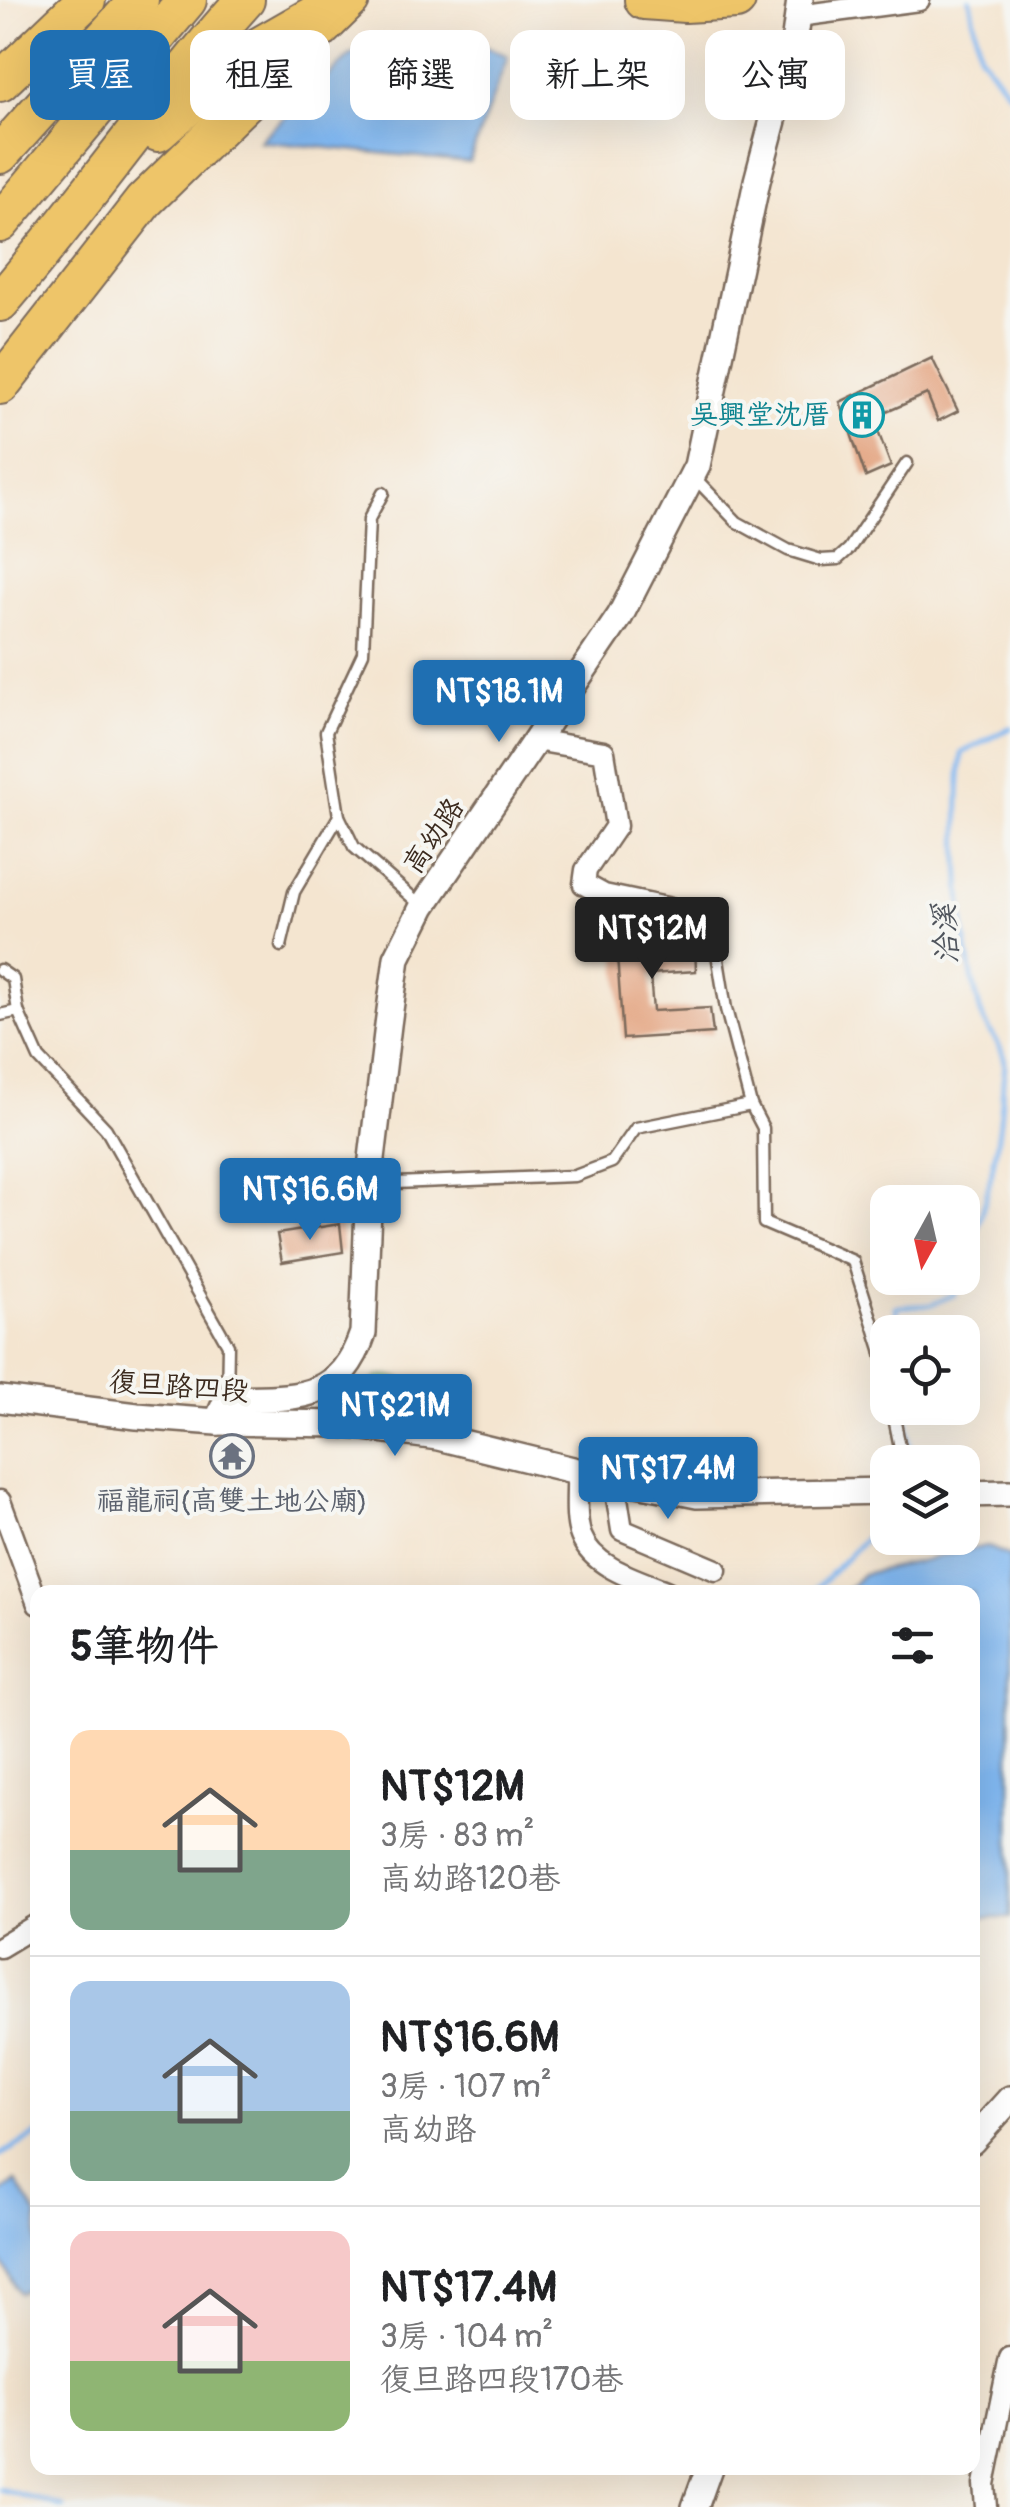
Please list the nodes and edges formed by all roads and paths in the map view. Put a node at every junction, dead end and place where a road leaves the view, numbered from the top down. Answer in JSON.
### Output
{"nodes":[{"id":1,"x":53,"y":0,"type":"edge"},
{"id":2,"x":86,"y":0,"type":"edge"},
{"id":3,"x":138,"y":0,"type":"edge"},
{"id":4,"x":187,"y":0,"type":"edge"},
{"id":5,"x":246,"y":0,"type":"edge"},
{"id":6,"x":350,"y":0,"type":"edge"},
{"id":7,"x":359,"y":0,"type":"edge"},
{"id":8,"x":644,"y":0,"type":"edge"},
{"id":9,"x":736,"y":0,"type":"edge"},
{"id":10,"x":919,"y":0,"type":"edge"},
{"id":11,"x":799,"y":8,"type":"edge"},
{"id":12,"x":0,"y":72,"type":"edge"},
{"id":13,"x":0,"y":82,"type":"edge"},
{"id":14,"x":0,"y":154,"type":"edge"},
{"id":15,"x":96,"y":186,"type":"junction"},
{"id":16,"x":0,"y":224,"type":"edge"},
{"id":17,"x":0,"y":302,"type":"edge"},
{"id":18,"x":0,"y":385,"type":"edge"},
{"id":19,"x":907,"y":463,"type":"dead end"},
{"id":20,"x":692,"y":476,"type":"junction"},
{"id":21,"x":383,"y":493,"type":"dead end"},
{"id":22,"x":536,"y":740,"type":"junction"},
{"id":23,"x":339,"y":816,"type":"junction"},
{"id":24,"x":422,"y":906,"type":"junction"},
{"id":25,"x":696,"y":914,"type":"joint"},
{"id":26,"x":281,"y":946,"type":"dead end"},
{"id":27,"x":0,"y":970,"type":"edge"},
{"id":28,"x":18,"y":1012,"type":"junction"},
{"id":29,"x":0,"y":1015,"type":"edge"},
{"id":30,"x":751,"y":1104,"type":"junction"},
{"id":31,"x":368,"y":1184,"type":"junction"},
{"id":32,"x":870,"y":1316,"type":"edge"},
{"id":33,"x":0,"y":1399,"type":"edge"},
{"id":34,"x":222,"y":1411,"type":"junction"},
{"id":35,"x":577,"y":1471,"type":"junction"},
{"id":36,"x":614,"y":1478,"type":"junction"},
{"id":37,"x":870,"y":1491,"type":"edge"},
{"id":38,"x":980,"y":1494,"type":"edge"},
{"id":39,"x":1010,"y":1494,"type":"edge"},
{"id":40,"x":0,"y":1501,"type":"edge"},
{"id":41,"x":716,"y":1570,"type":"dead end"},
{"id":42,"x":31,"y":1585,"type":"edge"},
{"id":43,"x":652,"y":1585,"type":"edge"},
{"id":44,"x":30,"y":1929,"type":"edge"},
{"id":45,"x":0,"y":1948,"type":"edge"},
{"id":46,"x":1010,"y":2099,"type":"edge"},
{"id":47,"x":980,"y":2132,"type":"edge"},
{"id":48,"x":1010,"y":2358,"type":"edge"},
{"id":49,"x":706,"y":2475,"type":"edge"},
{"id":50,"x":695,"y":2507,"type":"edge"},
{"id":51,"x":986,"y":2507,"type":"edge"}],
"edges":[{"from":1,"to":12,"type":"highway"},
{"from":2,"to":13,"type":"highway"},
{"from":3,"to":14,"type":"highway"},
{"from":4,"to":16,"type":"highway"},
{"from":5,"to":15,"type":"highway"},
{"from":6,"to":18,"type":"highway"},
{"from":7,"to":15,"type":"highway"},
{"from":8,"to":9,"type":"highway"},
{"from":10,"to":11,"type":"street"},
{"from":11,"to":20,"type":"street","name":"高幼路"},
{"from":15,"to":17,"type":"highway"},
{"from":19,"to":20,"type":"lane"},
{"from":20,"to":22,"type":"street","name":"高幼路"},
{"from":21,"to":23,"type":"lane"},
{"from":22,"to":24,"type":"street","name":"高幼路"},
{"from":22,"to":25,"type":"street"},
{"from":23,"to":24,"type":"lane"},
{"from":23,"to":26,"type":"lane"},
{"from":24,"to":31,"type":"street","name":"高幼路"},
{"from":25,"to":30,"type":"lane"},
{"from":27,"to":28,"type":"lane"},
{"from":28,"to":29,"type":"lane"},
{"from":28,"to":34,"type":"lane"},
{"from":30,"to":31,"type":"lane"},
{"from":30,"to":32,"type":"lane"},
{"from":31,"to":34,"type":"street","name":"高幼路"},
{"from":33,"to":34,"type":"street","name":"復旦路四段"},
{"from":34,"to":35,"type":"street","name":"復旦路四段"},
{"from":35,"to":36,"type":"street","name":"復旦路四段"},
{"from":35,"to":43,"type":"street"},
{"from":36,"to":37,"type":"street","name":"復旦路四段"},
{"from":36,"to":41,"type":"street"},
{"from":38,"to":39,"type":"street"},
{"from":40,"to":42,"type":"street"},
{"from":44,"to":45,"type":"street"},
{"from":46,"to":47,"type":"street"},
{"from":48,"to":51,"type":"street"},
{"from":49,"to":50,"type":"street"}]}
